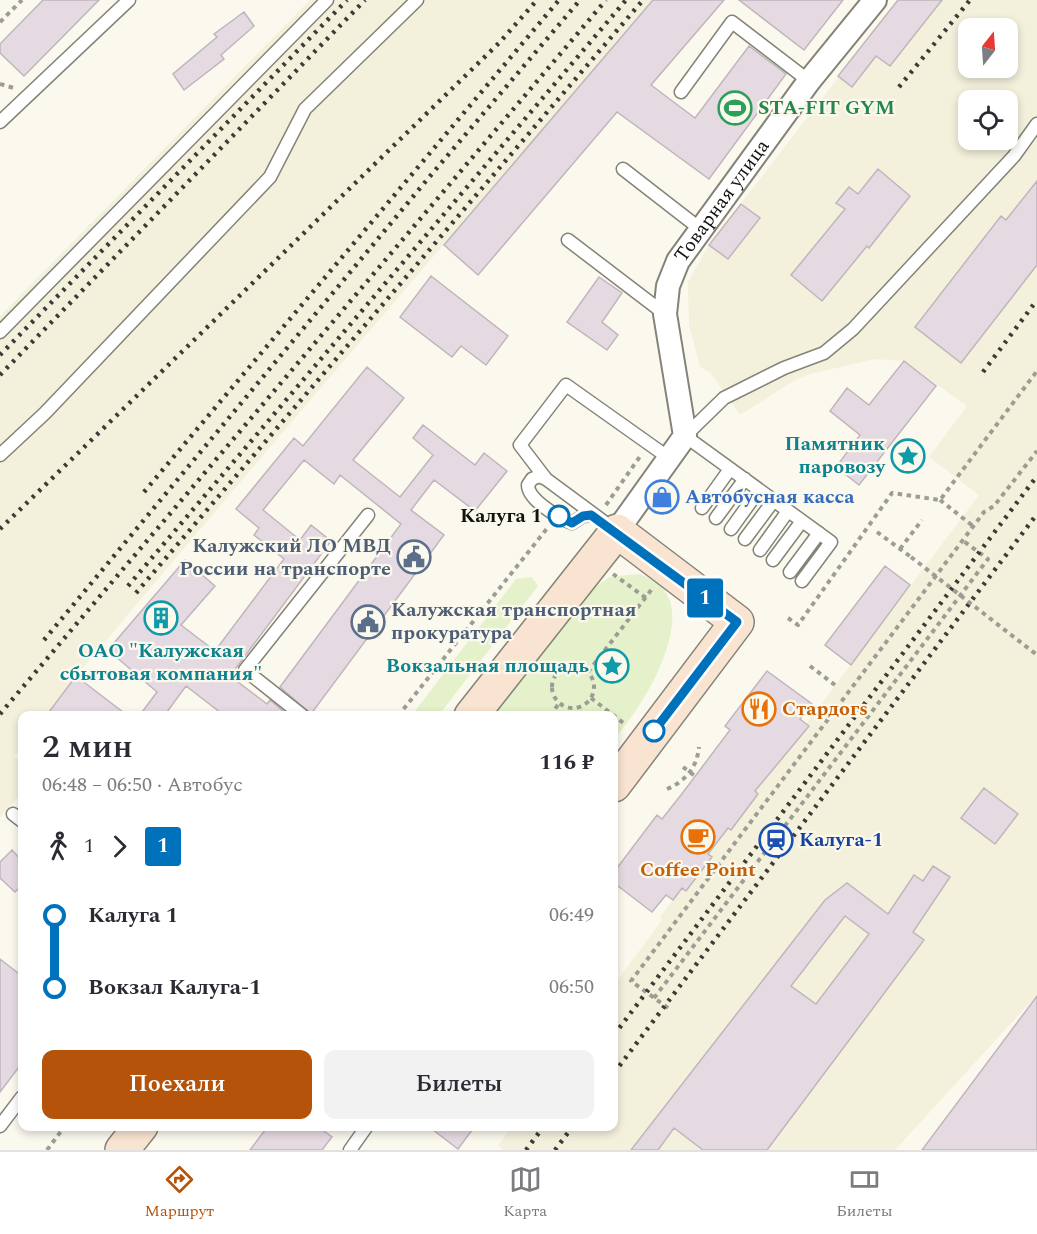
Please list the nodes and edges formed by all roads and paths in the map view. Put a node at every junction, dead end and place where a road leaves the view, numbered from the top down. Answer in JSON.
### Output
{"nodes":[{"id":1,"x":22,"y":0,"type":"edge"},
{"id":2,"x":129,"y":0,"type":"edge"},
{"id":3,"x":327,"y":0,"type":"edge"},
{"id":4,"x":417,"y":0,"type":"edge"},
{"id":5,"x":875,"y":0,"type":"edge"},
{"id":6,"x":0,"y":22,"type":"edge"},
{"id":7,"x":809,"y":81,"type":"junction"},
{"id":8,"x":681,"y":92,"type":"dead end"},
{"id":9,"x":0,"y":122,"type":"edge"},
{"id":10,"x":1037,"y":124,"type":"edge"},
{"id":11,"x":622,"y":169,"type":"dead end"},
{"id":12,"x":699,"y":228,"type":"junction"},
{"id":13,"x":568,"y":240,"type":"dead end"},
{"id":14,"x":665,"y":314,"type":"junction"},
{"id":15,"x":0,"y":332,"type":"edge"},
{"id":16,"x":1037,"y":371,"type":"edge"},
{"id":17,"x":686,"y":436,"type":"junction"},
{"id":18,"x":649,"y":444,"type":"junction"},
{"id":19,"x":1037,"y":451,"type":"edge"},
{"id":20,"x":0,"y":455,"type":"edge"},
{"id":21,"x":669,"y":458,"type":"junction"},
{"id":22,"x":730,"y":469,"type":"junction"},
{"id":23,"x":546,"y":479,"type":"junction"},
{"id":24,"x":745,"y":479,"type":"junction"},
{"id":25,"x":759,"y":490,"type":"junction"},
{"id":26,"x":774,"y":500,"type":"junction"},
{"id":27,"x":940,"y":500,"type":"junction"},
{"id":28,"x":702,"y":508,"type":"dead end"},
{"id":29,"x":788,"y":511,"type":"junction"},
{"id":30,"x":368,"y":514,"type":"dead end"},
{"id":31,"x":716,"y":518,"type":"dead end"},
{"id":32,"x":922,"y":520,"type":"dead end"},
{"id":33,"x":601,"y":521,"type":"junction"},
{"id":34,"x":802,"y":521,"type":"junction"},
{"id":35,"x":549,"y":525,"type":"dead end"},
{"id":36,"x":973,"y":526,"type":"junction"},
{"id":37,"x":731,"y":529,"type":"dead end"},
{"id":38,"x":877,"y":532,"type":"dead end"},
{"id":39,"x":819,"y":533,"type":"junction"},
{"id":40,"x":745,"y":539,"type":"dead end"},
{"id":41,"x":962,"y":540,"type":"junction"},
{"id":42,"x":900,"y":549,"type":"junction"},
{"id":43,"x":760,"y":550,"type":"dead end"},
{"id":44,"x":774,"y":560,"type":"dead end"},
{"id":45,"x":790,"y":572,"type":"dead end"},
{"id":46,"x":613,"y":573,"type":"dead end"},
{"id":47,"x":802,"y":581,"type":"dead end"},
{"id":48,"x":656,"y":584,"type":"dead end"},
{"id":49,"x":646,"y":598,"type":"junction"},
{"id":50,"x":788,"y":618,"type":"dead end"},
{"id":51,"x":1037,"y":655,"type":"edge"},
{"id":52,"x":810,"y":666,"type":"dead end"},
{"id":53,"x":588,"y":672,"type":"junction"},
{"id":54,"x":835,"y":685,"type":"dead end"},
{"id":55,"x":591,"y":698,"type":"junction"},
{"id":56,"x":560,"y":702,"type":"junction"},
{"id":57,"x":297,"y":711,"type":"edge"},
{"id":58,"x":402,"y":711,"type":"edge"},
{"id":59,"x":474,"y":711,"type":"edge"},
{"id":60,"x":554,"y":711,"type":"edge"},
{"id":61,"x":608,"y":711,"type":"edge"},
{"id":62,"x":618,"y":719,"type":"edge"},
{"id":63,"x":626,"y":725,"type":"dead end"},
{"id":64,"x":699,"y":747,"type":"dead end"},
{"id":65,"x":683,"y":767,"type":"dead end"},
{"id":66,"x":689,"y":772,"type":"junction"},
{"id":67,"x":695,"y":776,"type":"dead end"},
{"id":68,"x":618,"y":780,"type":"edge"},
{"id":69,"x":667,"y":789,"type":"dead end"},
{"id":70,"x":654,"y":998,"type":"junction"},
{"id":71,"x":668,"y":1008,"type":"dead end"},
{"id":72,"x":18,"y":1102,"type":"edge"},
{"id":73,"x":0,"y":1126,"type":"edge"},
{"id":74,"x":62,"y":1131,"type":"edge"},
{"id":75,"x":137,"y":1131,"type":"edge"},
{"id":76,"x":363,"y":1131,"type":"edge"},
{"id":77,"x":47,"y":1150,"type":"edge"},
{"id":78,"x":122,"y":1150,"type":"edge"},
{"id":79,"x":350,"y":1150,"type":"edge"}],
"edges":[{"from":1,"to":6,"type":"path"},
{"from":2,"to":9,"type":"lane"},
{"from":3,"to":15,"type":"lane"},
{"from":4,"to":20,"type":"lane"},
{"from":5,"to":7,"type":"street","name":"Товарная улица"},
{"from":7,"to":8,"type":"lane"},
{"from":7,"to":12,"type":"street","name":"Товарная улица"},
{"from":10,"to":17,"type":"lane"},
{"from":11,"to":12,"type":"lane"},
{"from":12,"to":14,"type":"street","name":"Товарная улица"},
{"from":13,"to":14,"type":"lane"},
{"from":14,"to":17,"type":"street","name":"Товарная улица"},
{"from":16,"to":27,"type":"path"},
{"from":17,"to":21,"type":"street"},
{"from":17,"to":22,"type":"lane"},
{"from":18,"to":21,"type":"lane"},
{"from":18,"to":23,"type":"lane"},
{"from":18,"to":33,"type":"path"},
{"from":19,"to":36,"type":"path"},
{"from":21,"to":33,"type":"street"},
{"from":22,"to":24,"type":"lane"},
{"from":22,"to":28,"type":"lane"},
{"from":23,"to":33,"type":"lane"},
{"from":23,"to":33,"type":"lane"},
{"from":24,"to":25,"type":"lane"},
{"from":24,"to":31,"type":"lane"},
{"from":25,"to":26,"type":"lane"},
{"from":25,"to":37,"type":"lane"},
{"from":26,"to":29,"type":"lane"},
{"from":26,"to":40,"type":"lane"},
{"from":27,"to":36,"type":"path"},
{"from":27,"to":50,"type":"path"},
{"from":29,"to":34,"type":"lane"},
{"from":29,"to":43,"type":"lane"},
{"from":30,"to":57,"type":"lane"},
{"from":32,"to":42,"type":"path"},
{"from":33,"to":59,"type":"main road"},
{"from":33,"to":68,"type":"main road"},
{"from":34,"to":39,"type":"lane"},
{"from":34,"to":44,"type":"lane"},
{"from":35,"to":58,"type":"path"},
{"from":36,"to":41,"type":"path"},
{"from":38,"to":42,"type":"path"},
{"from":39,"to":45,"type":"lane"},
{"from":39,"to":47,"type":"lane"},
{"from":41,"to":70,"type":"path"},
{"from":41,"to":70,"type":"path"},
{"from":42,"to":51,"type":"path","bridge":true},
{"from":46,"to":49,"type":"path"},
{"from":48,"to":49,"type":"path"},
{"from":49,"to":53,"type":"path"},
{"from":52,"to":54,"type":"path"},
{"from":53,"to":55,"type":"path"},
{"from":53,"to":56,"type":"path"},
{"from":55,"to":56,"type":"path"},
{"from":55,"to":61,"type":"path"},
{"from":56,"to":60,"type":"path"},
{"from":62,"to":63,"type":"path"},
{"from":64,"to":66,"type":"path"},
{"from":65,"to":66,"type":"path"},
{"from":66,"to":67,"type":"path"},
{"from":66,"to":69,"type":"path"},
{"from":70,"to":71,"type":"path"},
{"from":72,"to":73,"type":"lane"},
{"from":74,"to":77,"type":"path"},
{"from":75,"to":78,"type":"main road"},
{"from":76,"to":79,"type":"lane"}]}
